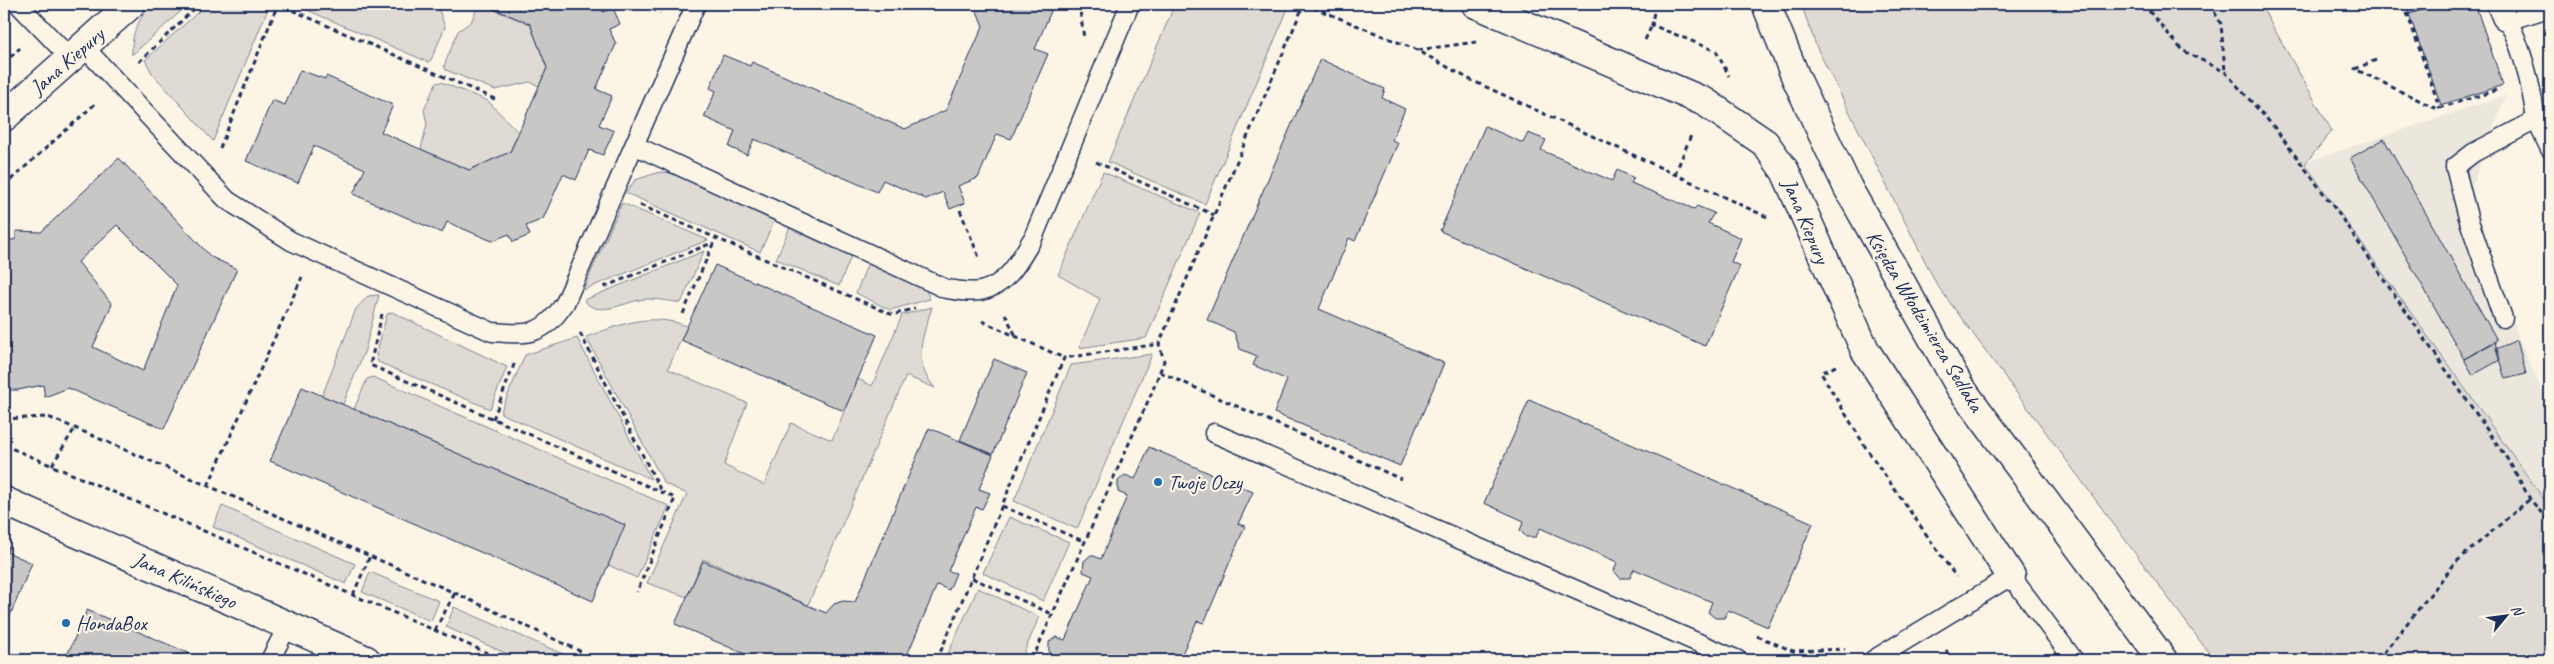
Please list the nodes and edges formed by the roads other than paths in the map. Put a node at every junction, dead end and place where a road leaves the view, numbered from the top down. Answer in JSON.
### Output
{"nodes":[{"id":1,"x":18,"y":4,"type":"edge"},
{"id":2,"x":131,"y":4,"type":"edge"},
{"id":3,"x":696,"y":4,"type":"edge"},
{"id":4,"x":1130,"y":4,"type":"edge"},
{"id":5,"x":1476,"y":4,"type":"edge"},
{"id":6,"x":1766,"y":4,"type":"edge"},
{"id":7,"x":2544,"y":4,"type":"edge"},
{"id":8,"x":2503,"y":10,"type":"edge"},
{"id":9,"x":77,"y":53,"type":"junction"},
{"id":10,"x":4,"y":117,"type":"edge"},
{"id":11,"x":2536,"y":120,"type":"junction"},
{"id":12,"x":636,"y":146,"type":"junction"},
{"id":13,"x":2550,"y":149,"type":"edge"},
{"id":14,"x":2503,"y":318,"type":"dead end"},
{"id":15,"x":1214,"y":432,"type":"dead end"},
{"id":16,"x":4,"y":501,"type":"edge"},
{"id":17,"x":2011,"y":576,"type":"junction"},
{"id":18,"x":287,"y":626,"type":"junction"},
{"id":19,"x":270,"y":660,"type":"edge"},
{"id":20,"x":366,"y":660,"type":"edge"},
{"id":21,"x":1738,"y":660,"type":"edge"},
{"id":22,"x":1873,"y":660,"type":"edge"},
{"id":23,"x":2074,"y":660,"type":"edge"},
{"id":24,"x":2163,"y":660,"type":"edge"}],
"edges":[{"from":1,"to":9,"type":"lane"},
{"from":2,"to":9,"type":"street","name":"Jana Kiepury"},
{"from":3,"to":12,"type":"lane"},
{"from":4,"to":12,"type":"lane"},
{"from":5,"to":17,"type":"street","name":"Jana Kiepury"},
{"from":6,"to":24,"type":"street","name":"Księdza Włodzimierza Sedlaka"},
{"from":7,"to":8,"type":"street"},
{"from":8,"to":11,"type":"lane"},
{"from":9,"to":10,"type":"street","name":"Jana Kiepury"},
{"from":9,"to":12,"type":"lane"},
{"from":11,"to":13,"type":"lane"},
{"from":11,"to":14,"type":"lane"},
{"from":15,"to":21,"type":"lane"},
{"from":16,"to":18,"type":"street","name":"Jana Kilińskiego"},
{"from":17,"to":22,"type":"lane"},
{"from":17,"to":23,"type":"lane"},
{"from":18,"to":19,"type":"lane"},
{"from":18,"to":20,"type":"street","name":"Jana Kilińskiego"}]}
